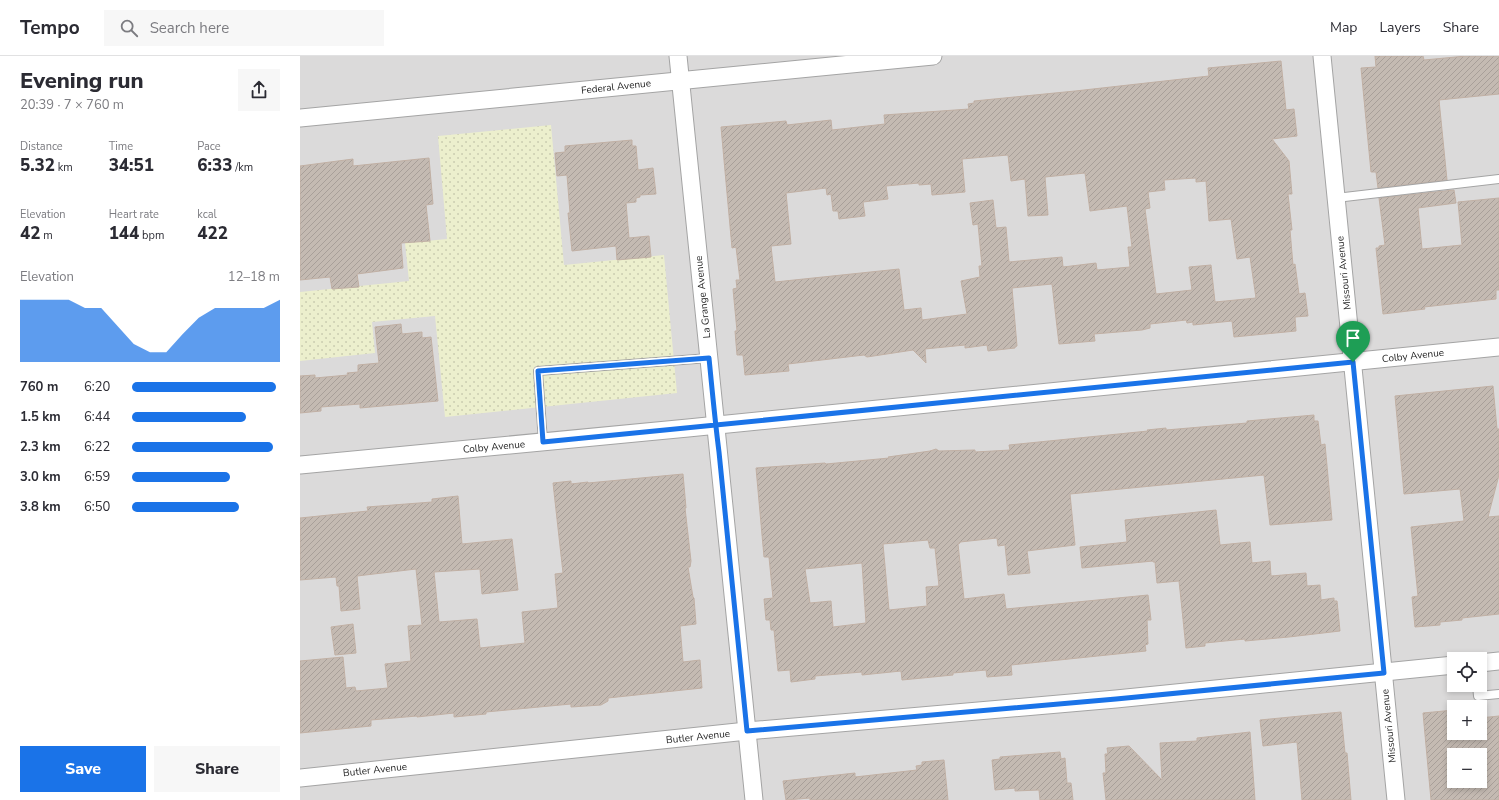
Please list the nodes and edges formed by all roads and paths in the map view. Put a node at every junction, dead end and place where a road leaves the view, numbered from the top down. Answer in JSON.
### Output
{"nodes":[{"id":1,"x":678,"y":56,"type":"edge"},
{"id":2,"x":933,"y":56,"type":"edge"},
{"id":3,"x":1322,"y":56,"type":"edge"},
{"id":4,"x":680,"y":81,"type":"junction"},
{"id":5,"x":300,"y":118,"type":"edge"},
{"id":6,"x":1499,"y":179,"type":"edge"},
{"id":7,"x":1336,"y":198,"type":"junction"},
{"id":8,"x":1499,"y":347,"type":"edge"},
{"id":9,"x":709,"y":358,"type":"junction"},
{"id":10,"x":1353,"y":362,"type":"junction"},
{"id":11,"x":716,"y":425,"type":"junction"},
{"id":12,"x":543,"y":442,"type":"junction"},
{"id":13,"x":300,"y":465,"type":"edge"},
{"id":14,"x":1499,"y":661,"type":"edge"},
{"id":15,"x":1487,"y":662,"type":"edge"},
{"id":16,"x":1447,"y":666,"type":"edge"},
{"id":17,"x":1384,"y":673,"type":"junction"},
{"id":18,"x":1478,"y":692,"type":"edge"},
{"id":19,"x":1499,"y":694,"type":"edge"},
{"id":20,"x":747,"y":731,"type":"junction"},
{"id":21,"x":300,"y":778,"type":"edge"},
{"id":22,"x":754,"y":800,"type":"edge"},
{"id":23,"x":1396,"y":800,"type":"edge"}],
"edges":[{"from":1,"to":4,"type":"street","name":"La Grange Avenue"},
{"from":2,"to":4,"type":"street","name":"Federal Avenue"},
{"from":3,"to":7,"type":"street","name":"Missouri Avenue"},
{"from":4,"to":5,"type":"street","name":"Federal Avenue"},
{"from":4,"to":9,"type":"street","name":"La Grange Avenue"},
{"from":6,"to":7,"type":"lane"},
{"from":7,"to":10,"type":"street","name":"Missouri Avenue"},
{"from":8,"to":10,"type":"street","name":"Colby Avenue"},
{"from":9,"to":11,"type":"street","name":"La Grange Avenue"},
{"from":9,"to":12,"type":"lane"},
{"from":10,"to":11,"type":"street","name":"Colby Avenue"},
{"from":10,"to":17,"type":"street","name":"Missouri Avenue"},
{"from":11,"to":12,"type":"street","name":"Colby Avenue"},
{"from":11,"to":20,"type":"street","name":"La Grange Avenue"},
{"from":12,"to":13,"type":"street","name":"Colby Avenue"},
{"from":14,"to":15,"type":"street"},
{"from":16,"to":17,"type":"street","name":"Butler Avenue"},
{"from":17,"to":20,"type":"street","name":"Butler Avenue"},
{"from":17,"to":23,"type":"street","name":"Missouri Avenue"},
{"from":18,"to":19,"type":"lane"},
{"from":20,"to":21,"type":"street","name":"Butler Avenue"},
{"from":20,"to":22,"type":"street","name":"La Grange Avenue"}]}
